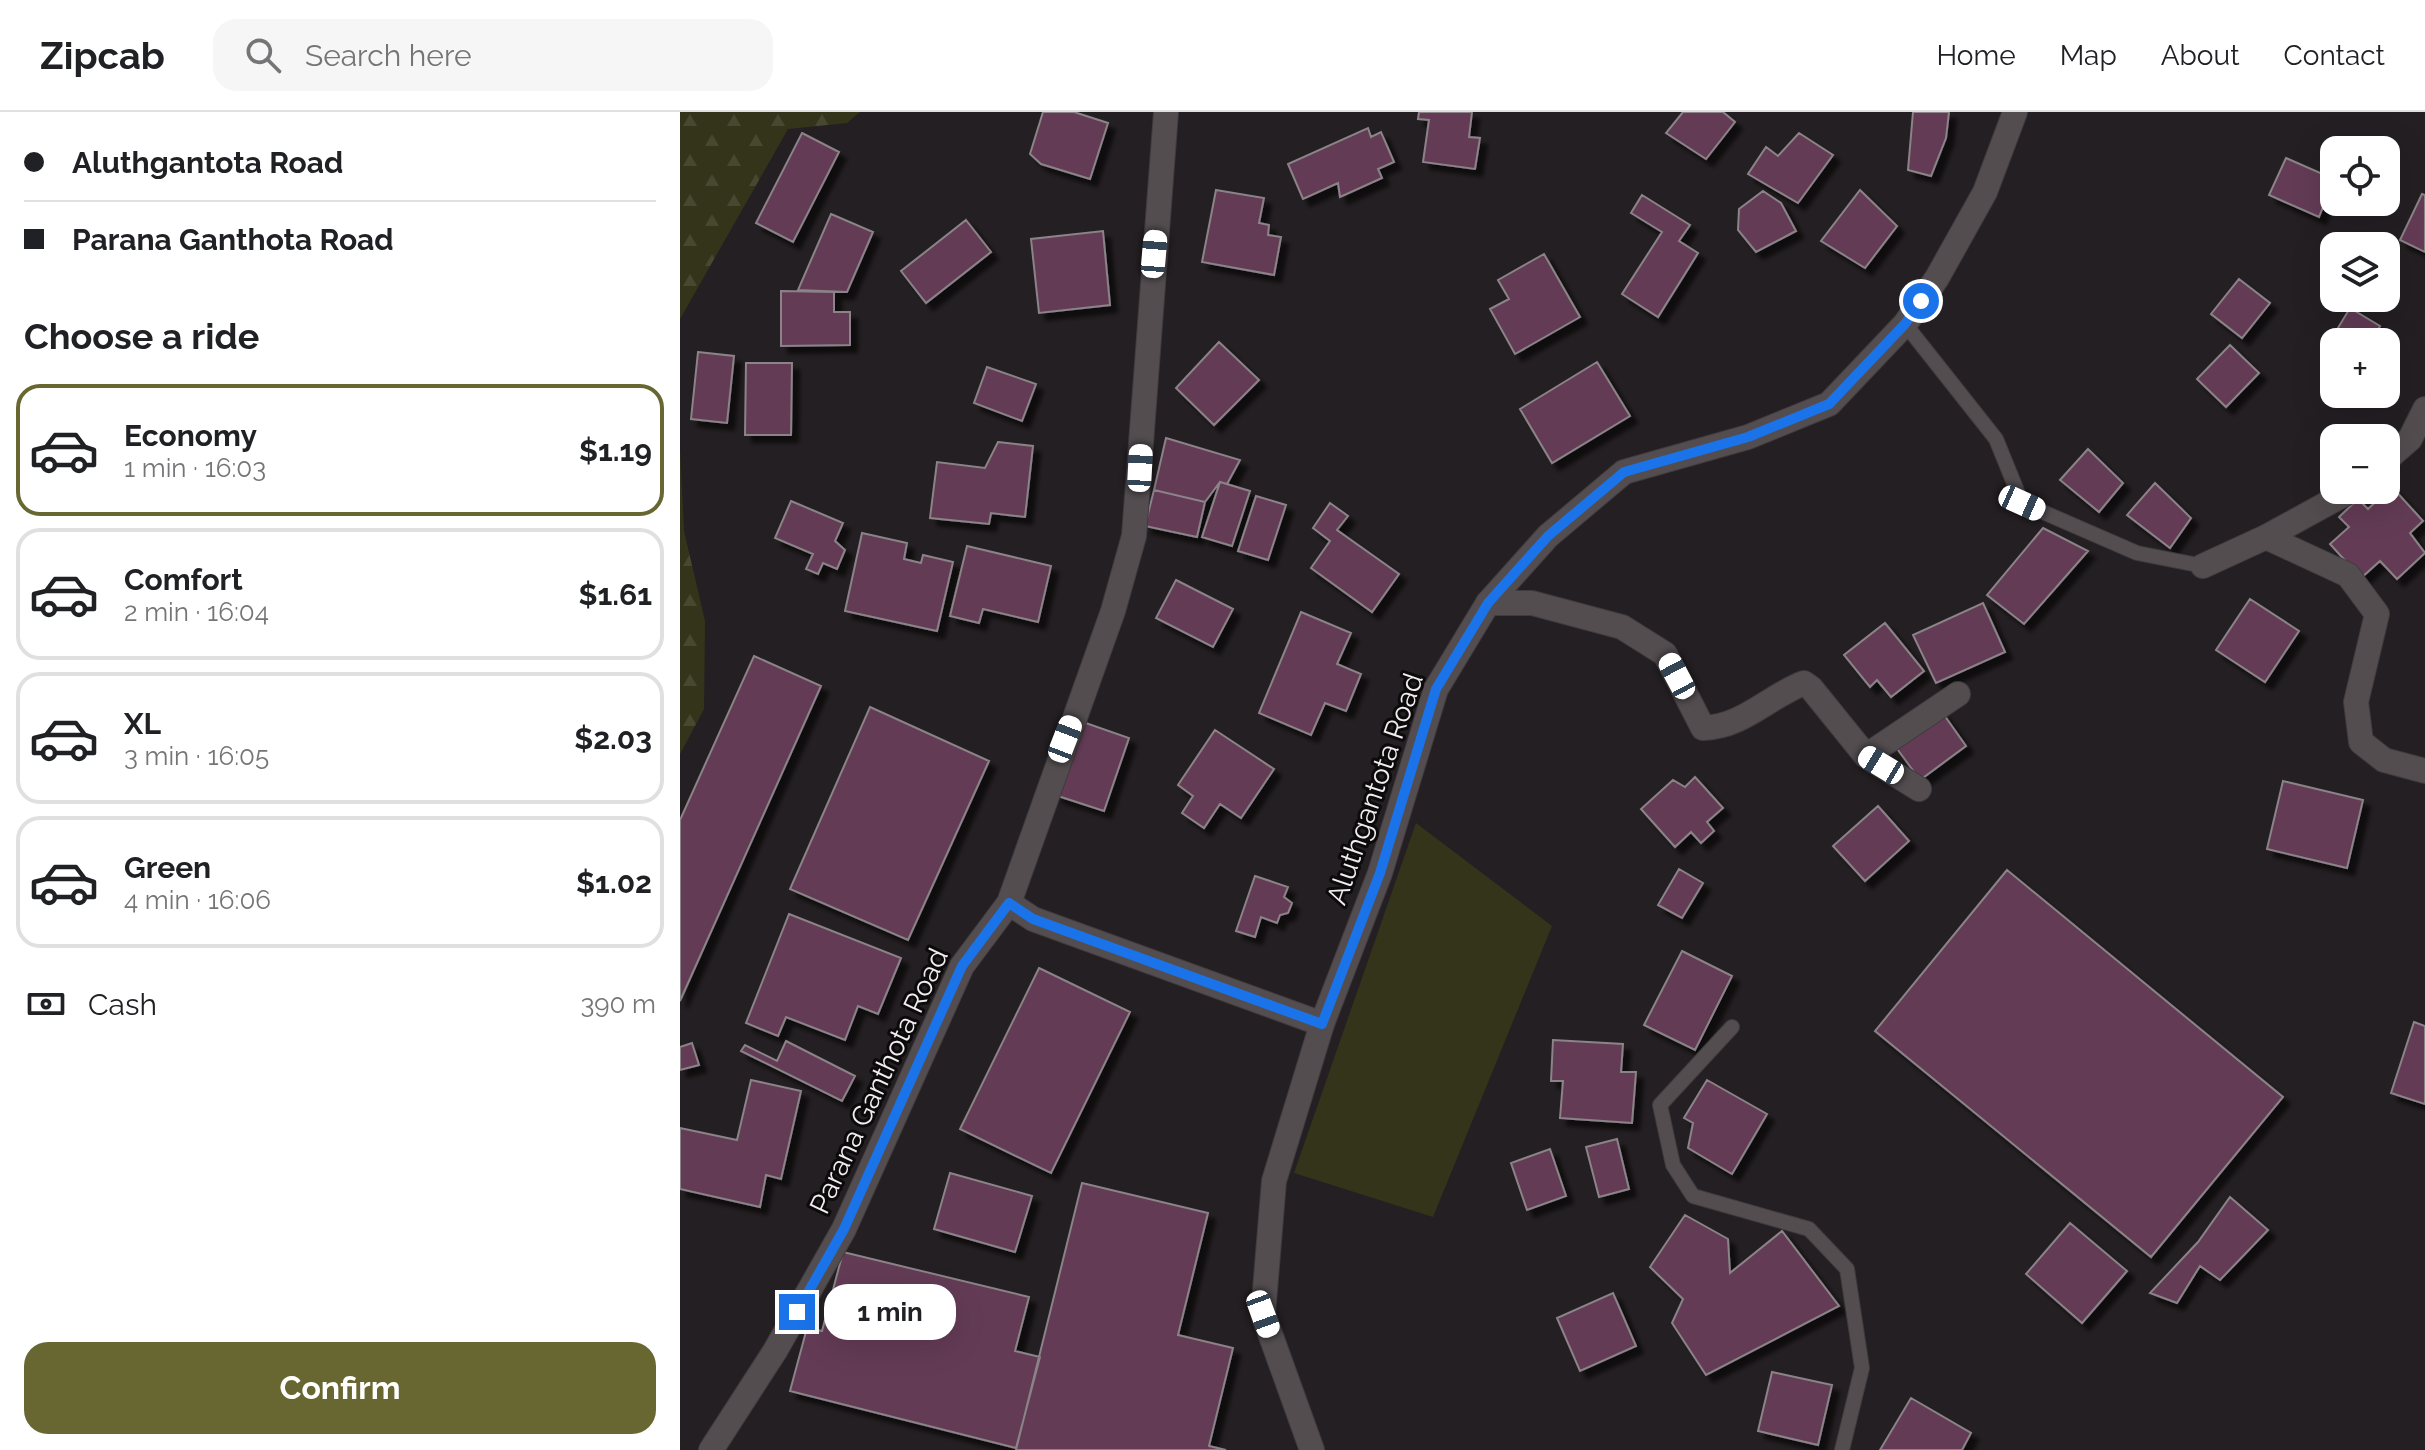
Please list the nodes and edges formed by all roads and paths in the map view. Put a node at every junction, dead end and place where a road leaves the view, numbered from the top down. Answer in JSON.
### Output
{"nodes":[{"id":1,"x":1166,"y":112,"type":"edge"},
{"id":2,"x":2015,"y":112,"type":"edge"},
{"id":3,"x":1905,"y":324,"type":"junction"},
{"id":4,"x":2425,"y":409,"type":"edge"},
{"id":5,"x":2400,"y":448,"type":"edge"},
{"id":6,"x":2326,"y":504,"type":"edge"},
{"id":7,"x":2266,"y":537,"type":"junction"},
{"id":8,"x":2203,"y":566,"type":"joint"},
{"id":9,"x":1488,"y":603,"type":"junction"},
{"id":10,"x":1958,"y":694,"type":"dead end"},
{"id":11,"x":1866,"y":756,"type":"junction"},
{"id":12,"x":2425,"y":771,"type":"edge"},
{"id":13,"x":1919,"y":789,"type":"dead end"},
{"id":14,"x":1009,"y":903,"type":"junction"},
{"id":15,"x":1322,"y":1024,"type":"junction"},
{"id":16,"x":1732,"y":1027,"type":"dead end"},
{"id":17,"x":711,"y":1450,"type":"edge"},
{"id":18,"x":1312,"y":1450,"type":"edge"},
{"id":19,"x":1842,"y":1450,"type":"edge"}],
"edges":[{"from":1,"to":14,"type":"street","name":"Parana Ganthota Road"},
{"from":2,"to":3,"type":"street","name":"Aluthgantota Road"},
{"from":3,"to":8,"type":"lane"},
{"from":3,"to":9,"type":"street","name":"Aluthgantota Road"},
{"from":4,"to":5,"type":"street"},
{"from":6,"to":7,"type":"street"},
{"from":7,"to":8,"type":"street"},
{"from":7,"to":12,"type":"street"},
{"from":9,"to":11,"type":"street"},
{"from":9,"to":15,"type":"street","name":"Aluthgantota Road"},
{"from":10,"to":11,"type":"street"},
{"from":11,"to":13,"type":"street"},
{"from":14,"to":15,"type":"street"},
{"from":14,"to":17,"type":"street","name":"Parana Ganthota Road"},
{"from":15,"to":18,"type":"street","name":"Aluthgantota Road"},
{"from":16,"to":19,"type":"lane"}]}
